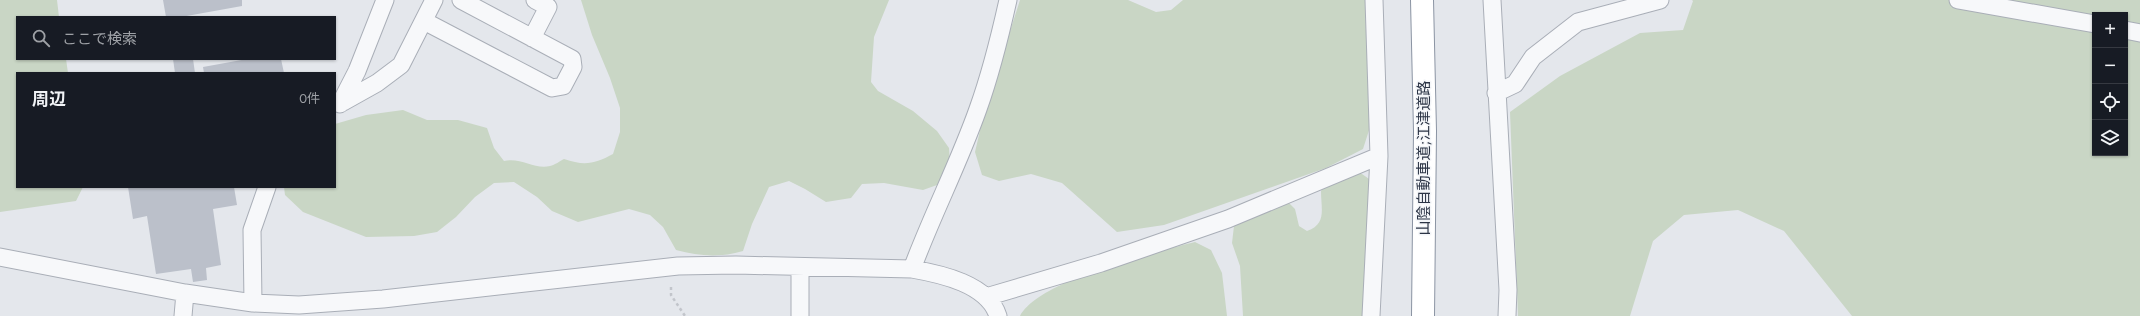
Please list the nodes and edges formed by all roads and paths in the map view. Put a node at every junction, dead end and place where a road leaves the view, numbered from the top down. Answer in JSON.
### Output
{"nodes":[{"id":1,"x":386,"y":0,"type":"edge"},
{"id":2,"x":434,"y":0,"type":"edge"},
{"id":3,"x":462,"y":0,"type":"edge"},
{"id":4,"x":535,"y":0,"type":"edge"},
{"id":5,"x":1008,"y":0,"type":"edge"},
{"id":6,"x":1374,"y":0,"type":"edge"},
{"id":7,"x":1422,"y":0,"type":"edge"},
{"id":8,"x":1492,"y":0,"type":"edge"},
{"id":9,"x":1660,"y":0,"type":"edge"},
{"id":10,"x":1958,"y":0,"type":"edge"},
{"id":11,"x":424,"y":21,"type":"junction"},
{"id":12,"x":2092,"y":23,"type":"edge"},
{"id":13,"x":2128,"y":30,"type":"edge"},
{"id":14,"x":2140,"y":32,"type":"edge"},
{"id":15,"x":532,"y":38,"type":"junction"},
{"id":16,"x":1496,"y":93,"type":"junction"},
{"id":17,"x":339,"y":104,"type":"edge"},
{"id":18,"x":1379,"y":156,"type":"junction"},
{"id":19,"x":267,"y":188,"type":"edge"},
{"id":20,"x":0,"y":257,"type":"edge"},
{"id":21,"x":800,"y":267,"type":"junction"},
{"id":22,"x":912,"y":269,"type":"junction"},
{"id":23,"x":671,"y":287,"type":"dead end"},
{"id":24,"x":185,"y":293,"type":"junction"},
{"id":25,"x":986,"y":297,"type":"junction"},
{"id":26,"x":253,"y":303,"type":"junction"},
{"id":27,"x":300,"y":310,"type":"edge"},
{"id":28,"x":183,"y":316,"type":"edge"},
{"id":29,"x":685,"y":316,"type":"edge"},
{"id":30,"x":800,"y":316,"type":"edge"},
{"id":31,"x":998,"y":316,"type":"edge"},
{"id":32,"x":1371,"y":316,"type":"edge"},
{"id":33,"x":1423,"y":316,"type":"edge"},
{"id":34,"x":1507,"y":316,"type":"edge"}],
"edges":[{"from":1,"to":17,"type":"street"},
{"from":2,"to":11,"type":"street"},
{"from":3,"to":15,"type":"street"},
{"from":4,"to":15,"type":"street"},
{"from":5,"to":22,"type":"street"},
{"from":6,"to":18,"type":"street"},
{"from":7,"to":33,"type":"highway","name":"山陰自動車道;江津道路"},
{"from":8,"to":16,"type":"street"},
{"from":9,"to":16,"type":"street"},
{"from":10,"to":12,"type":"street"},
{"from":11,"to":15,"type":"street"},
{"from":11,"to":17,"type":"street"},
{"from":13,"to":14,"type":"street"},
{"from":16,"to":34,"type":"street"},
{"from":18,"to":25,"type":"street"},
{"from":18,"to":32,"type":"street"},
{"from":19,"to":26,"type":"street"},
{"from":20,"to":24,"type":"street"},
{"from":21,"to":22,"type":"street"},
{"from":21,"to":27,"type":"street"},
{"from":21,"to":30,"type":"street"},
{"from":22,"to":25,"type":"street"},
{"from":23,"to":29,"type":"path"},
{"from":24,"to":26,"type":"street"},
{"from":24,"to":28,"type":"street"},
{"from":25,"to":31,"type":"street"},
{"from":26,"to":27,"type":"street"}]}
